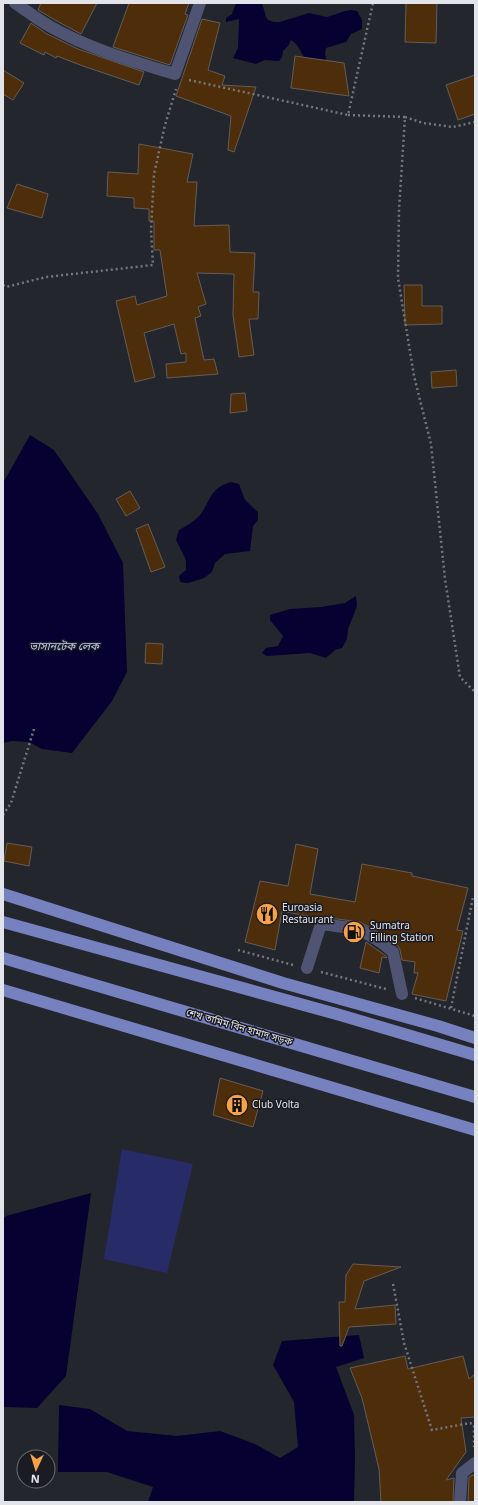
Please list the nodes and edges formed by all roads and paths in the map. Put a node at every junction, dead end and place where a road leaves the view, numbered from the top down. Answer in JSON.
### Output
{"nodes":[{"id":1,"x":15,"y":3,"type":"edge"},
{"id":2,"x":200,"y":3,"type":"edge"},
{"id":3,"x":373,"y":3,"type":"edge"},
{"id":4,"x":188,"y":80,"type":"dead end"},
{"id":5,"x":178,"y":85,"type":"dead end"},
{"id":6,"x":348,"y":115,"type":"junction"},
{"id":7,"x":405,"y":117,"type":"junction"},
{"id":8,"x":475,"y":122,"type":"edge"},
{"id":9,"x":3,"y":284,"type":"edge"},
{"id":10,"x":475,"y":692,"type":"edge"},
{"id":11,"x":34,"y":729,"type":"dead end"},
{"id":12,"x":3,"y":815,"type":"edge"},
{"id":13,"x":3,"y":894,"type":"edge"},
{"id":14,"x":475,"y":897,"type":"edge"},
{"id":15,"x":3,"y":922,"type":"edge"},
{"id":16,"x":232,"y":948,"type":"dead end"},
{"id":17,"x":3,"y":958,"type":"edge"},
{"id":18,"x":307,"y":968,"type":"junction"},
{"id":19,"x":3,"y":990,"type":"edge"},
{"id":20,"x":402,"y":994,"type":"junction"},
{"id":21,"x":451,"y":1008,"type":"junction"},
{"id":22,"x":475,"y":1016,"type":"edge"},
{"id":23,"x":475,"y":1038,"type":"edge"},
{"id":24,"x":475,"y":1055,"type":"edge"},
{"id":25,"x":475,"y":1097,"type":"edge"},
{"id":26,"x":475,"y":1130,"type":"edge"},
{"id":27,"x":393,"y":1284,"type":"dead end"},
{"id":28,"x":475,"y":1464,"type":"edge"},
{"id":29,"x":460,"y":1502,"type":"edge"}],
"edges":[{"from":1,"to":2,"type":"street"},
{"from":3,"to":6,"type":"path"},
{"from":4,"to":6,"type":"path"},
{"from":5,"to":9,"type":"path"},
{"from":6,"to":7,"type":"path"},
{"from":7,"to":8,"type":"path"},
{"from":7,"to":10,"type":"path"},
{"from":11,"to":12,"type":"path"},
{"from":13,"to":23,"type":"main road"},
{"from":14,"to":21,"type":"path"},
{"from":15,"to":24,"type":"main road"},
{"from":16,"to":18,"type":"path"},
{"from":17,"to":25,"type":"main road","name":"শেখ তামিম বিন হামাদ সড়ক"},
{"from":18,"to":20,"type":"path"},
{"from":18,"to":20,"type":"street"},
{"from":19,"to":26,"type":"main road"},
{"from":20,"to":21,"type":"path"},
{"from":21,"to":22,"type":"path"},
{"from":27,"to":28,"type":"path"},
{"from":28,"to":29,"type":"street"}]}
